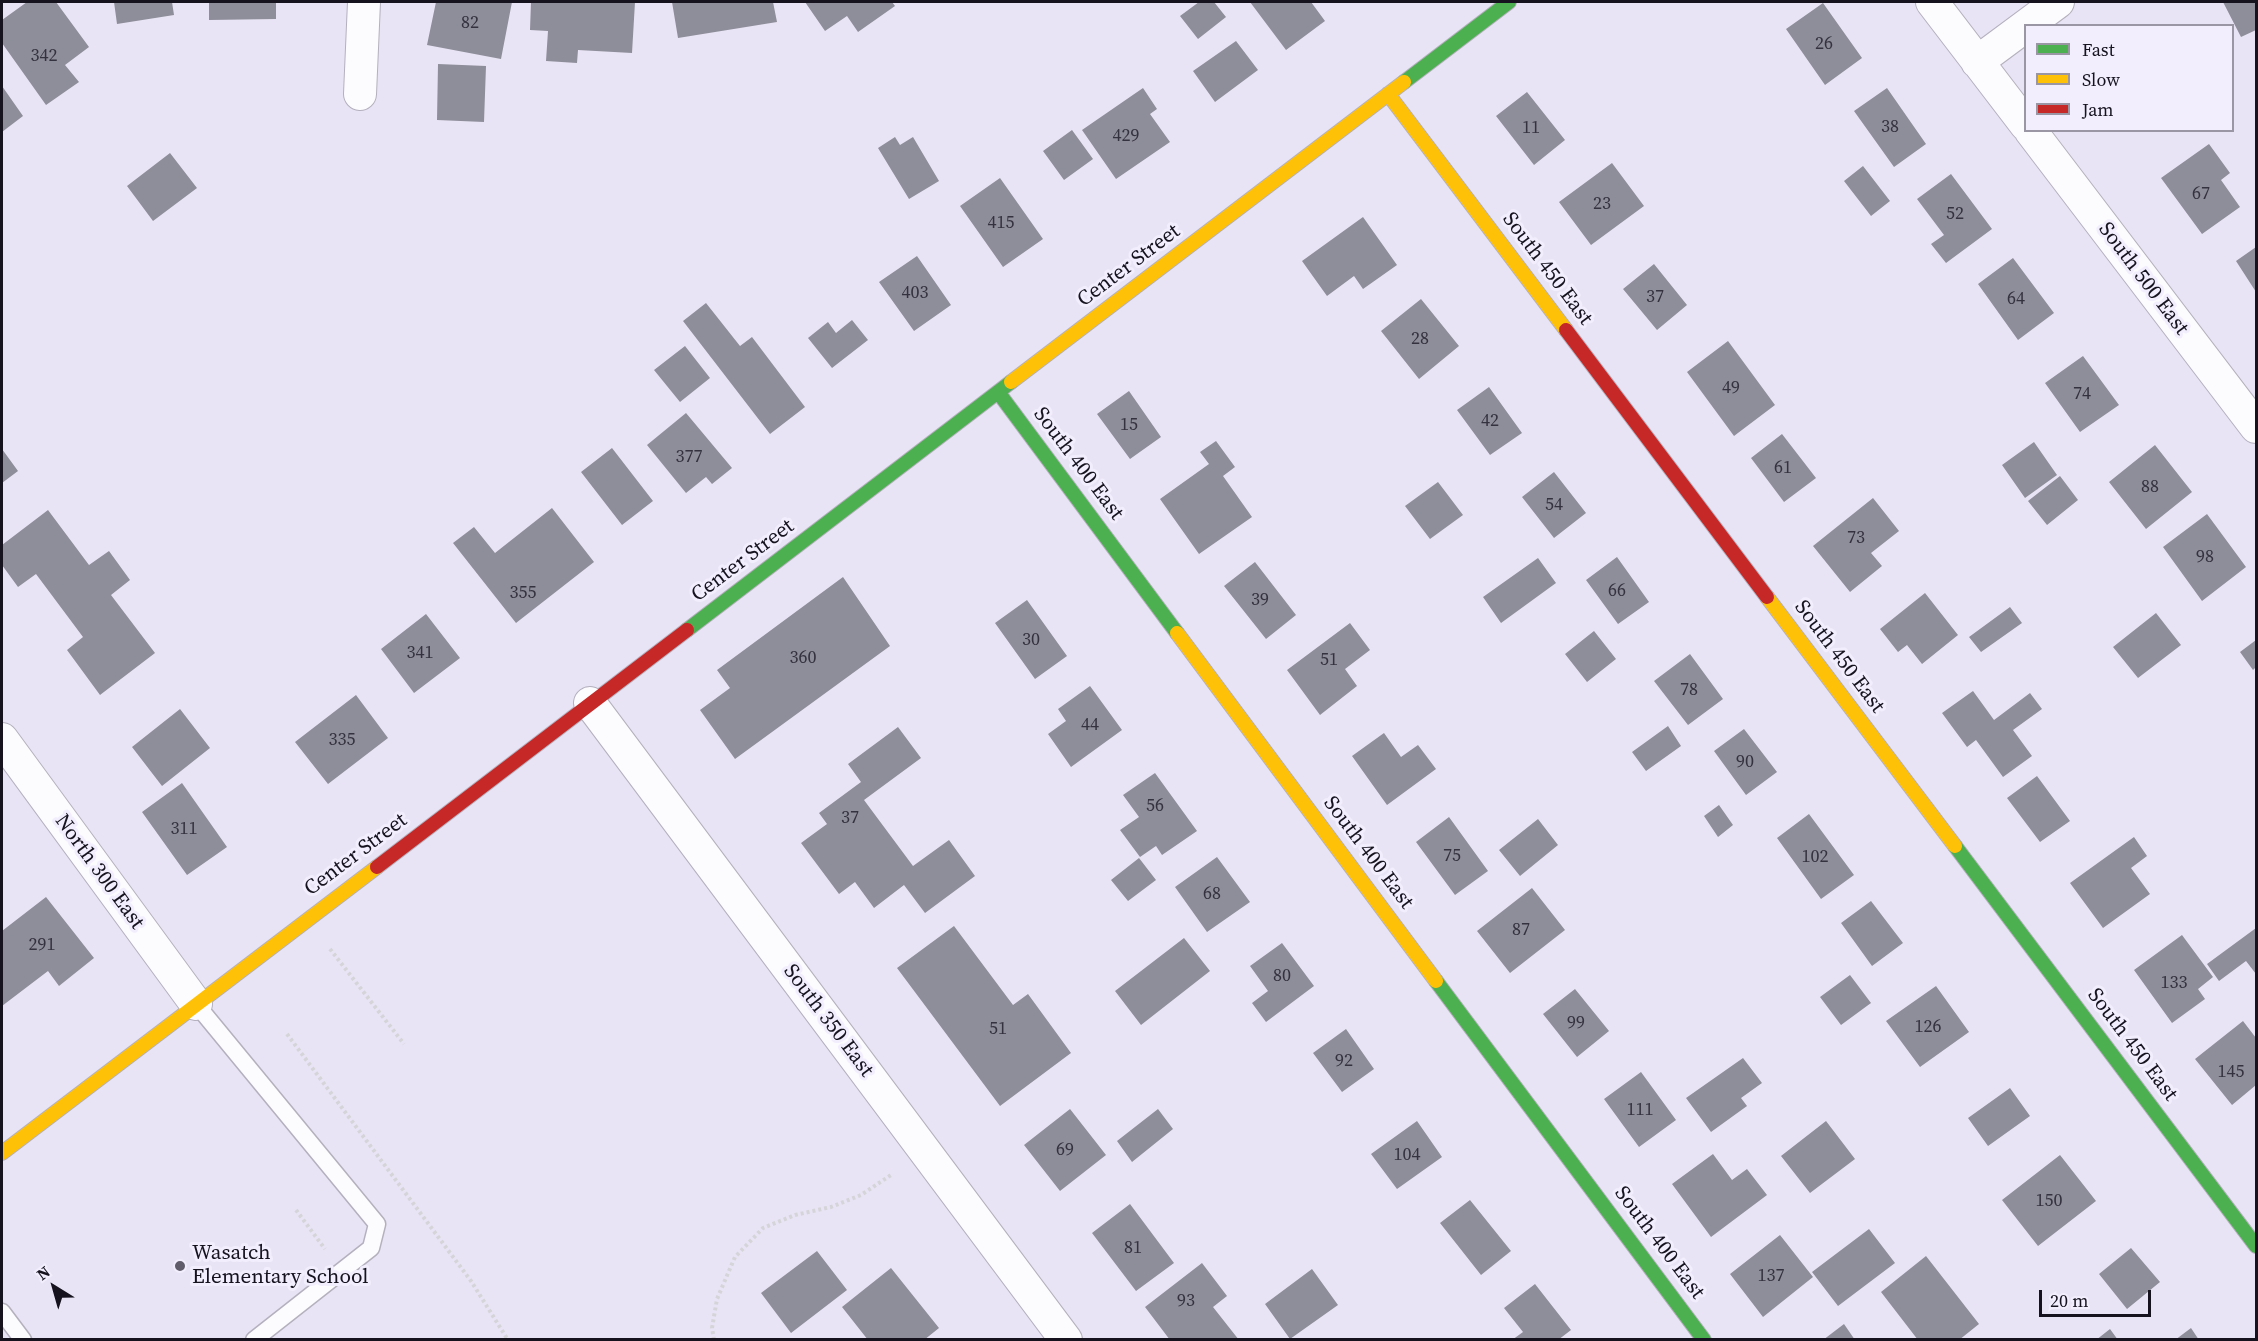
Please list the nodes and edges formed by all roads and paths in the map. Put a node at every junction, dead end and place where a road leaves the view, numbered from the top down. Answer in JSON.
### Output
{"nodes":[{"id":1,"x":364,"y":2,"type":"edge"},
{"id":2,"x":1509,"y":2,"type":"edge"},
{"id":3,"x":1932,"y":2,"type":"edge"},
{"id":4,"x":2058,"y":2,"type":"edge"},
{"id":5,"x":2029,"y":24,"type":"edge"},
{"id":6,"x":2024,"y":28,"type":"edge"},
{"id":7,"x":1977,"y":63,"type":"junction"},
{"id":8,"x":360,"y":94,"type":"dead end"},
{"id":9,"x":1388,"y":94,"type":"junction"},
{"id":10,"x":2024,"y":124,"type":"edge"},
{"id":11,"x":2032,"y":132,"type":"edge"},
{"id":12,"x":998,"y":392,"type":"junction"},
{"id":13,"x":2256,"y":427,"type":"edge"},
{"id":14,"x":590,"y":704,"type":"junction"},
{"id":15,"x":2,"y":740,"type":"edge"},
{"id":16,"x":326,"y":943,"type":"dead end"},
{"id":17,"x":196,"y":1004,"type":"junction"},
{"id":18,"x":287,"y":1034,"type":"dead end"},
{"id":19,"x":404,"y":1044,"type":"dead end"},
{"id":20,"x":2,"y":1153,"type":"edge"},
{"id":21,"x":891,"y":1175,"type":"dead end"},
{"id":22,"x":296,"y":1210,"type":"dead end"},
{"id":23,"x":2256,"y":1246,"type":"edge"},
{"id":24,"x":329,"y":1255,"type":"dead end"},
{"id":25,"x":2,"y":1312,"type":"edge"},
{"id":26,"x":22,"y":1340,"type":"edge"},
{"id":27,"x":254,"y":1340,"type":"edge"},
{"id":28,"x":508,"y":1340,"type":"edge"},
{"id":29,"x":714,"y":1340,"type":"edge"},
{"id":30,"x":1066,"y":1340,"type":"edge"},
{"id":31,"x":1704,"y":1340,"type":"edge"}],
"edges":[{"from":1,"to":8,"type":"street"},
{"from":2,"to":9,"type":"street","name":"Center Street"},
{"from":3,"to":7,"type":"street"},
{"from":4,"to":5,"type":"street"},
{"from":6,"to":7,"type":"street"},
{"from":7,"to":10,"type":"street"},
{"from":9,"to":12,"type":"street","name":"Center Street"},
{"from":9,"to":23,"type":"street","name":"South 450 East"},
{"from":11,"to":13,"type":"street","name":"South 500 East"},
{"from":12,"to":14,"type":"street","name":"Center Street"},
{"from":12,"to":31,"type":"street","name":"South 400 East"},
{"from":14,"to":17,"type":"street","name":"Center Street"},
{"from":14,"to":30,"type":"street","name":"South 350 East"},
{"from":15,"to":17,"type":"street","name":"North 300 East"},
{"from":16,"to":19,"type":"path"},
{"from":17,"to":20,"type":"street","name":"Center Street"},
{"from":17,"to":27,"type":"lane"},
{"from":18,"to":28,"type":"path"},
{"from":21,"to":29,"type":"path"},
{"from":22,"to":24,"type":"path"},
{"from":25,"to":26,"type":"lane"}]}
